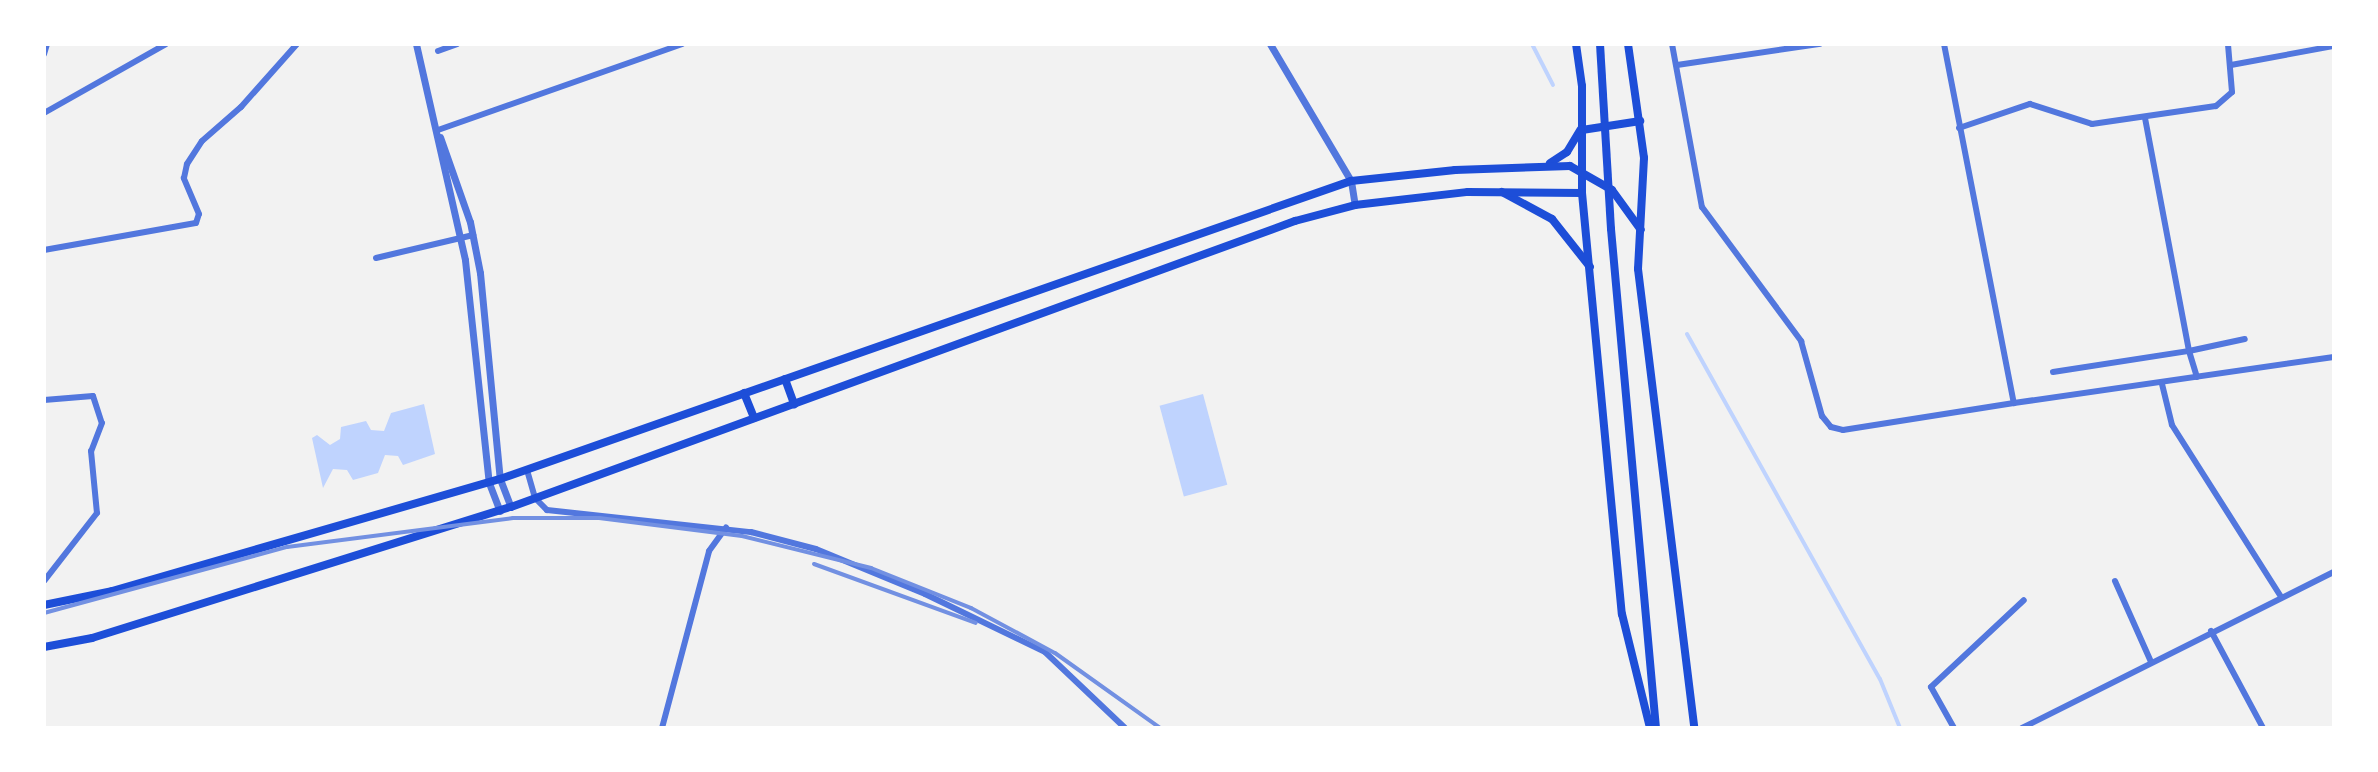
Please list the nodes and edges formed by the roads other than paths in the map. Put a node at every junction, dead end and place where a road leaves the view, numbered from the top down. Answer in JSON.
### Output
{"nodes":[{"id":1,"x":47,"y":44,"type":"edge"},
{"id":2,"x":166,"y":44,"type":"edge"},
{"id":3,"x":297,"y":44,"type":"edge"},
{"id":4,"x":416,"y":44,"type":"edge"},
{"id":5,"x":457,"y":44,"type":"edge"},
{"id":6,"x":682,"y":44,"type":"edge"},
{"id":7,"x":1270,"y":44,"type":"edge"},
{"id":8,"x":1576,"y":44,"type":"edge"},
{"id":9,"x":1600,"y":44,"type":"edge"},
{"id":10,"x":1628,"y":44,"type":"edge"},
{"id":11,"x":1672,"y":44,"type":"edge"},
{"id":12,"x":1820,"y":44,"type":"edge"},
{"id":13,"x":1944,"y":44,"type":"edge"},
{"id":14,"x":2228,"y":44,"type":"edge"},
{"id":15,"x":2334,"y":46,"type":"edge"},
{"id":16,"x":438,"y":51,"type":"dead end"},
{"id":17,"x":44,"y":54,"type":"edge"},
{"id":18,"x":1677,"y":65,"type":"junction"},
{"id":19,"x":2231,"y":65,"type":"junction"},
{"id":20,"x":44,"y":113,"type":"edge"},
{"id":21,"x":2145,"y":118,"type":"junction"},
{"id":22,"x":1640,"y":121,"type":"junction"},
{"id":23,"x":1582,"y":127,"type":"junction"},
{"id":24,"x":1959,"y":128,"type":"junction"},
{"id":25,"x":439,"y":133,"type":"junction"},
{"id":26,"x":1546,"y":164,"type":"junction"},
{"id":27,"x":1582,"y":170,"type":"junction"},
{"id":28,"x":1351,"y":181,"type":"junction"},
{"id":29,"x":1498,"y":189,"type":"junction"},
{"id":30,"x":1582,"y":193,"type":"junction"},
{"id":31,"x":1355,"y":205,"type":"junction"},
{"id":32,"x":1641,"y":230,"type":"junction"},
{"id":33,"x":473,"y":235,"type":"junction"},
{"id":34,"x":459,"y":237,"type":"junction"},
{"id":35,"x":44,"y":250,"type":"edge"},
{"id":36,"x":376,"y":258,"type":"dead end"},
{"id":37,"x":1591,"y":270,"type":"junction"},
{"id":38,"x":2245,"y":339,"type":"dead end"},
{"id":39,"x":2189,"y":351,"type":"junction"},
{"id":40,"x":2334,"y":357,"type":"edge"},
{"id":41,"x":2053,"y":372,"type":"dead end"},
{"id":42,"x":2197,"y":377,"type":"junction"},
{"id":43,"x":785,"y":379,"type":"junction"},
{"id":44,"x":2162,"y":384,"type":"junction"},
{"id":45,"x":744,"y":393,"type":"junction"},
{"id":46,"x":44,"y":400,"type":"edge"},
{"id":47,"x":2014,"y":403,"type":"junction"},
{"id":48,"x":794,"y":404,"type":"junction"},
{"id":49,"x":754,"y":418,"type":"junction"},
{"id":50,"x":527,"y":470,"type":"junction"},
{"id":51,"x":500,"y":479,"type":"junction"},
{"id":52,"x":489,"y":483,"type":"junction"},
{"id":53,"x":535,"y":498,"type":"junction"},
{"id":54,"x":511,"y":507,"type":"junction"},
{"id":55,"x":500,"y":511,"type":"junction"},
{"id":56,"x":726,"y":528,"type":"junction"},
{"id":57,"x":2334,"y":572,"type":"edge"},
{"id":58,"x":44,"y":581,"type":"edge"},
{"id":59,"x":2115,"y":581,"type":"dead end"},
{"id":60,"x":2281,"y":597,"type":"junction"},
{"id":61,"x":2024,"y":600,"type":"dead end"},
{"id":62,"x":44,"y":605,"type":"edge"},
{"id":63,"x":2211,"y":631,"type":"junction"},
{"id":64,"x":44,"y":647,"type":"edge"},
{"id":65,"x":2151,"y":662,"type":"junction"},
{"id":66,"x":662,"y":728,"type":"edge"},
{"id":67,"x":1125,"y":728,"type":"edge"},
{"id":68,"x":1650,"y":728,"type":"edge"},
{"id":69,"x":1656,"y":728,"type":"edge"},
{"id":70,"x":1694,"y":728,"type":"edge"},
{"id":71,"x":1954,"y":728,"type":"edge"},
{"id":72,"x":2022,"y":728,"type":"edge"},
{"id":73,"x":2263,"y":728,"type":"edge"}],
"edges":[{"from":1,"to":17,"type":"street"},
{"from":2,"to":20,"type":"street"},
{"from":3,"to":35,"type":"street"},
{"from":4,"to":25,"type":"street"},
{"from":5,"to":16,"type":"street"},
{"from":6,"to":25,"type":"street"},
{"from":7,"to":28,"type":"street"},
{"from":8,"to":23,"type":"main road"},
{"from":9,"to":69,"type":"main road"},
{"from":10,"to":22,"type":"main road"},
{"from":11,"to":18,"type":"street"},
{"from":12,"to":18,"type":"street"},
{"from":13,"to":24,"type":"street"},
{"from":14,"to":19,"type":"street"},
{"from":15,"to":19,"type":"street"},
{"from":18,"to":47,"type":"street"},
{"from":19,"to":21,"type":"street"},
{"from":21,"to":24,"type":"street"},
{"from":21,"to":39,"type":"street"},
{"from":22,"to":23,"type":"main road"},
{"from":22,"to":32,"type":"main road"},
{"from":23,"to":26,"type":"main road"},
{"from":23,"to":27,"type":"main road"},
{"from":24,"to":47,"type":"street"},
{"from":25,"to":33,"type":"street"},
{"from":25,"to":34,"type":"street"},
{"from":26,"to":27,"type":"main road"},
{"from":26,"to":28,"type":"main road"},
{"from":27,"to":30,"type":"main road"},
{"from":27,"to":32,"type":"main road"},
{"from":28,"to":31,"type":"street"},
{"from":28,"to":43,"type":"main road"},
{"from":29,"to":30,"type":"main road"},
{"from":29,"to":31,"type":"main road"},
{"from":29,"to":37,"type":"main road"},
{"from":30,"to":37,"type":"main road"},
{"from":31,"to":48,"type":"main road"},
{"from":32,"to":70,"type":"main road"},
{"from":33,"to":34,"type":"street"},
{"from":33,"to":51,"type":"street"},
{"from":34,"to":36,"type":"street"},
{"from":34,"to":52,"type":"street"},
{"from":37,"to":68,"type":"main road"},
{"from":38,"to":39,"type":"street"},
{"from":39,"to":41,"type":"street"},
{"from":39,"to":42,"type":"street"},
{"from":40,"to":42,"type":"street"},
{"from":42,"to":44,"type":"street"},
{"from":43,"to":45,"type":"main road"},
{"from":43,"to":48,"type":"main road"},
{"from":44,"to":47,"type":"street"},
{"from":44,"to":60,"type":"street"},
{"from":45,"to":49,"type":"main road"},
{"from":45,"to":50,"type":"main road"},
{"from":46,"to":58,"type":"street"},
{"from":48,"to":49,"type":"main road"},
{"from":49,"to":53,"type":"main road"},
{"from":50,"to":51,"type":"main road"},
{"from":50,"to":53,"type":"street"},
{"from":51,"to":52,"type":"main road"},
{"from":51,"to":54,"type":"street"},
{"from":52,"to":55,"type":"street"},
{"from":52,"to":62,"type":"main road"},
{"from":53,"to":54,"type":"main road"},
{"from":53,"to":56,"type":"street"},
{"from":54,"to":55,"type":"main road"},
{"from":55,"to":64,"type":"main road"},
{"from":56,"to":66,"type":"street"},
{"from":56,"to":67,"type":"street"},
{"from":57,"to":60,"type":"street"},
{"from":59,"to":65,"type":"street"},
{"from":60,"to":63,"type":"street"},
{"from":61,"to":71,"type":"street"},
{"from":63,"to":65,"type":"street"},
{"from":63,"to":73,"type":"street"},
{"from":65,"to":72,"type":"street"}]}
